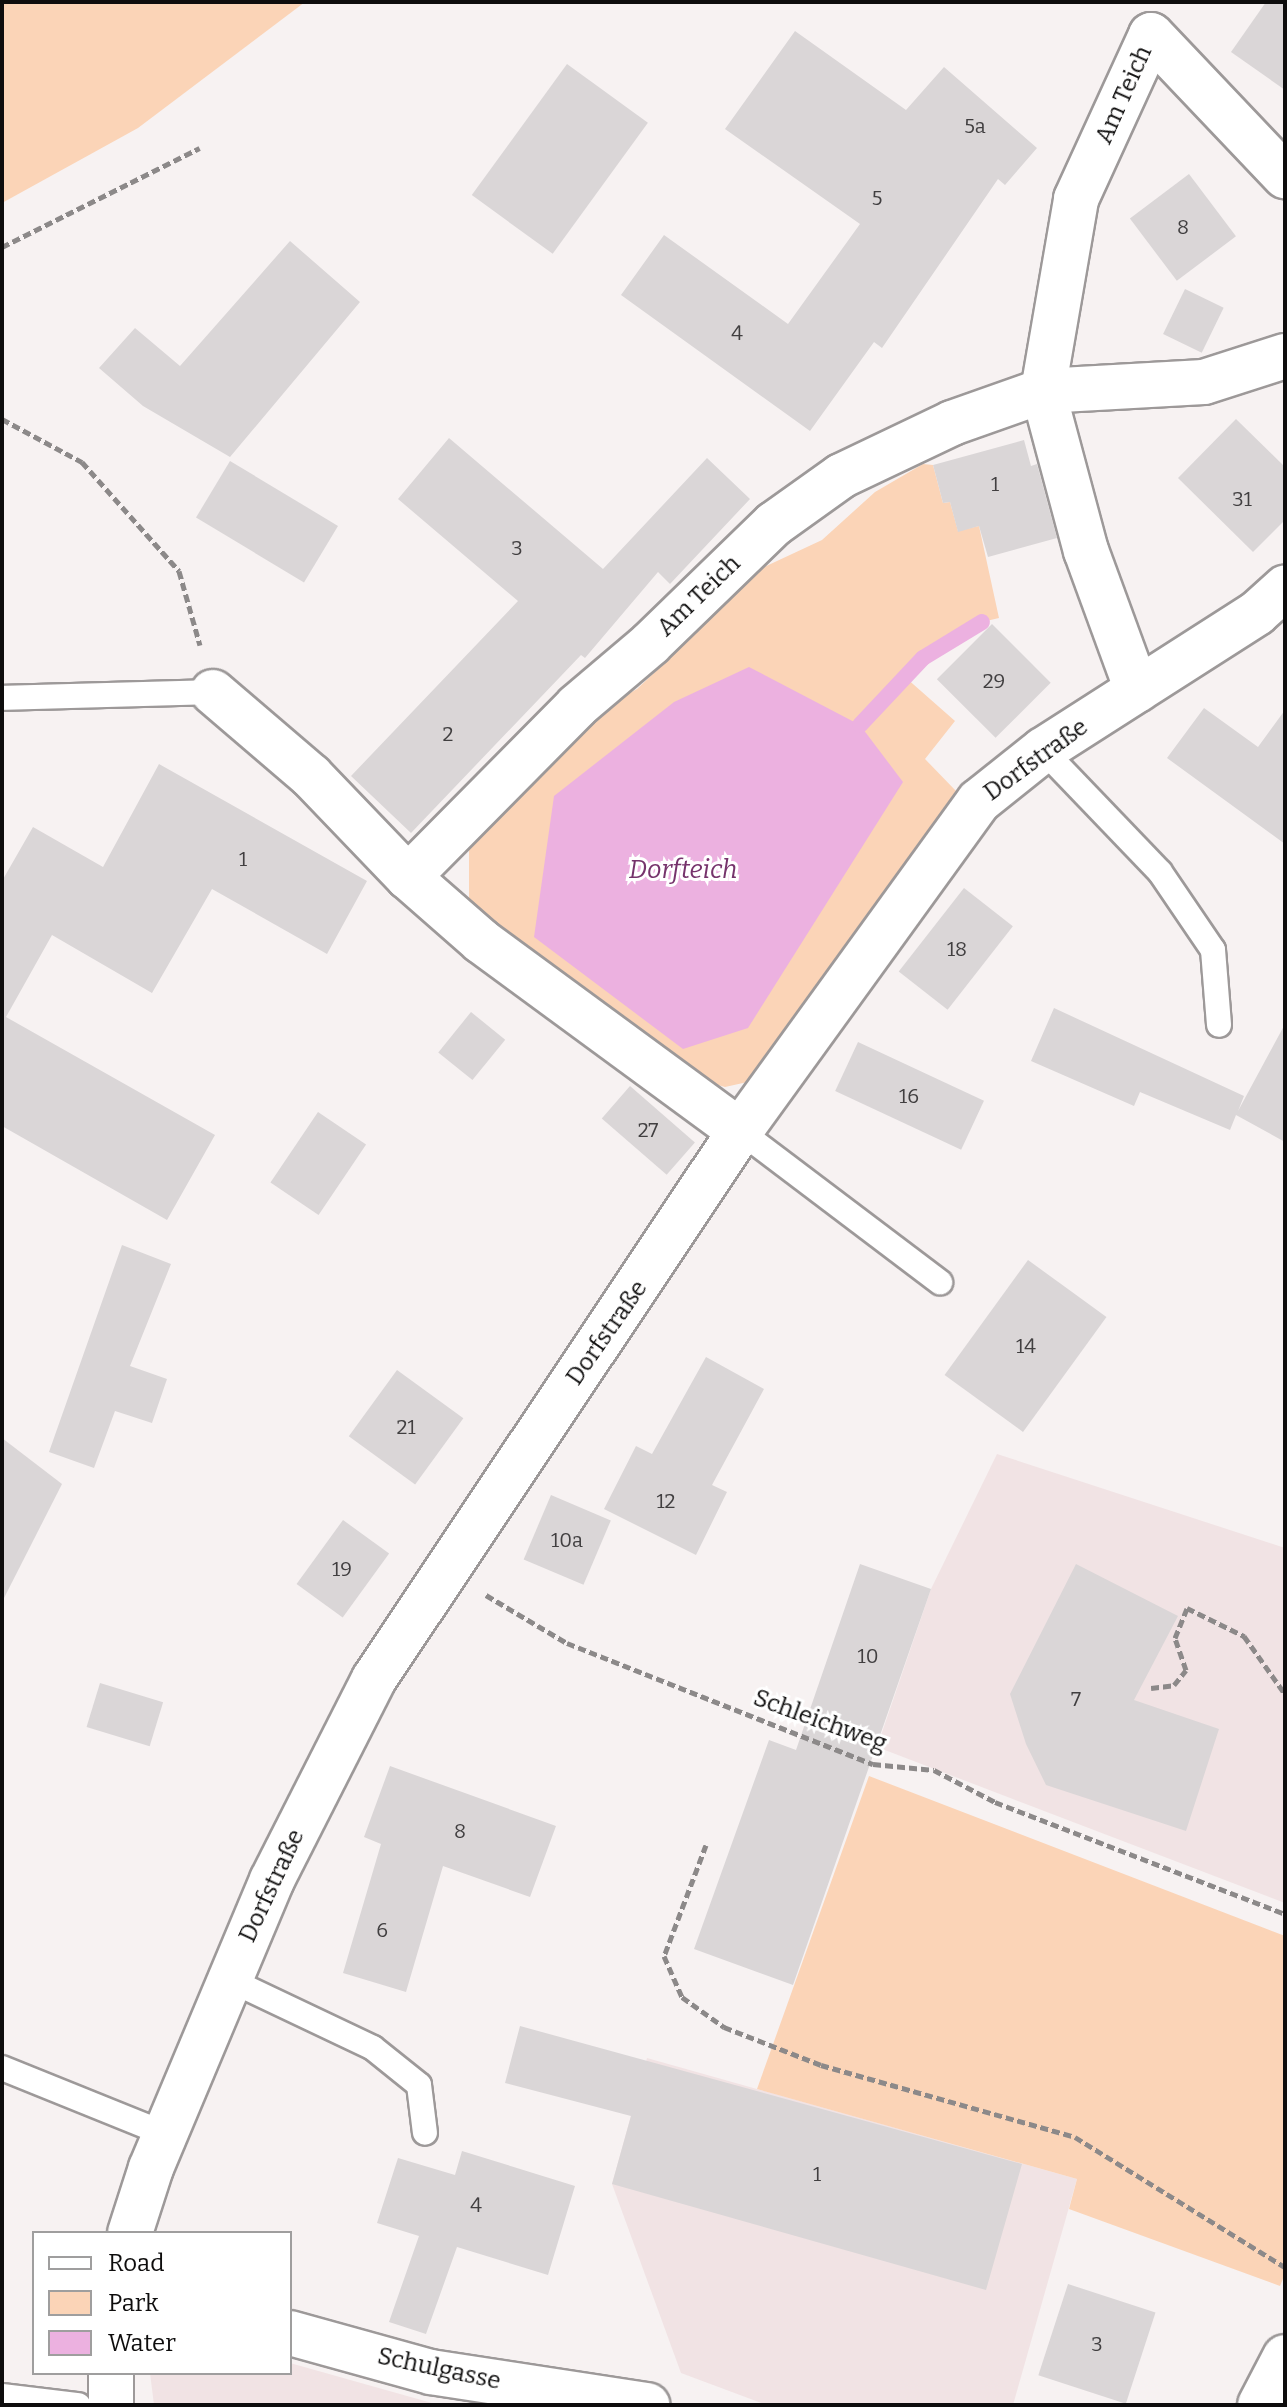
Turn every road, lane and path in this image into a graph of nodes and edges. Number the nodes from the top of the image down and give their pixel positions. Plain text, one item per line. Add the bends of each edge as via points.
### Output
1 (200, 148) dead end
2 (1285, 176) edge
3 (2, 247) edge
4 (1285, 356) edge
5 (1043, 391) junction
6 (2, 419) edge
7 (1285, 588) edge
8 (1137, 690) junction
9 (213, 692) junction
10 (2, 698) edge
11 (1043, 750) junction
12 (408, 877) junction
13 (1219, 1025) dead end
14 (740, 1131) junction
15 (940, 1282) dead end
16 (443, 1570) junction
17 (1151, 1688) dead end
18 (1285, 1694) edge
19 (706, 1845) dead end
20 (1285, 1914) edge
21 (230, 1980) junction
22 (2, 2068) edge
23 (425, 2133) dead end
24 (165, 2134) junction
25 (131, 2231) edge
26 (1285, 2267) edge
27 (292, 2334) edge
28 (1285, 2357) edge
29 (111, 2375) edge
30 (2, 2396) edge
31 (638, 2404) edge
32 (78, 2405) edge
33 (111, 2405) edge
34 (1260, 2405) edge

1 - 3 path
2 - 5 street, Am Teich via 1151,35 1076,199
4 - 5 street, Am Teich via 1204,382
5 - 8 street via 1086,551
5 - 12 street, Am Teich via 887,451 774,524 577,706
6 - 9 path via 82,462 179,571
7 - 8 street, Dorfstraße via 1257,613
8 - 11 street, Dorfstraße
9 - 10 lane
9 - 12 street via 311,776
11 - 13 lane via 1160,872 1213,950
11 - 14 street, Dorfstraße via 979,801
12 - 14 street via 481,941
14 - 15 lane
14 - 16 street, Dorfstraße
16 - 20 path, Schleichweg via 567,1643 873,1764 934,1770 995,1802
16 - 21 street, Dorfstraße via 374,1679 272,1880
17 - 18 path via 1174,1685 1186,1670 1175,1638 1187,1608 1244,1636
19 - 26 path via 664,1956 682,1997 724,2027 821,2065 1075,2137
21 - 23 lane via 373,2048 419,2085
21 - 24 street, Dorfstraße
22 - 24 lane
24 - 25 street, Dorfstraße
27 - 31 street, Schulgasse via 431,2372
28 - 34 street
29 - 33 street
30 - 32 lane

